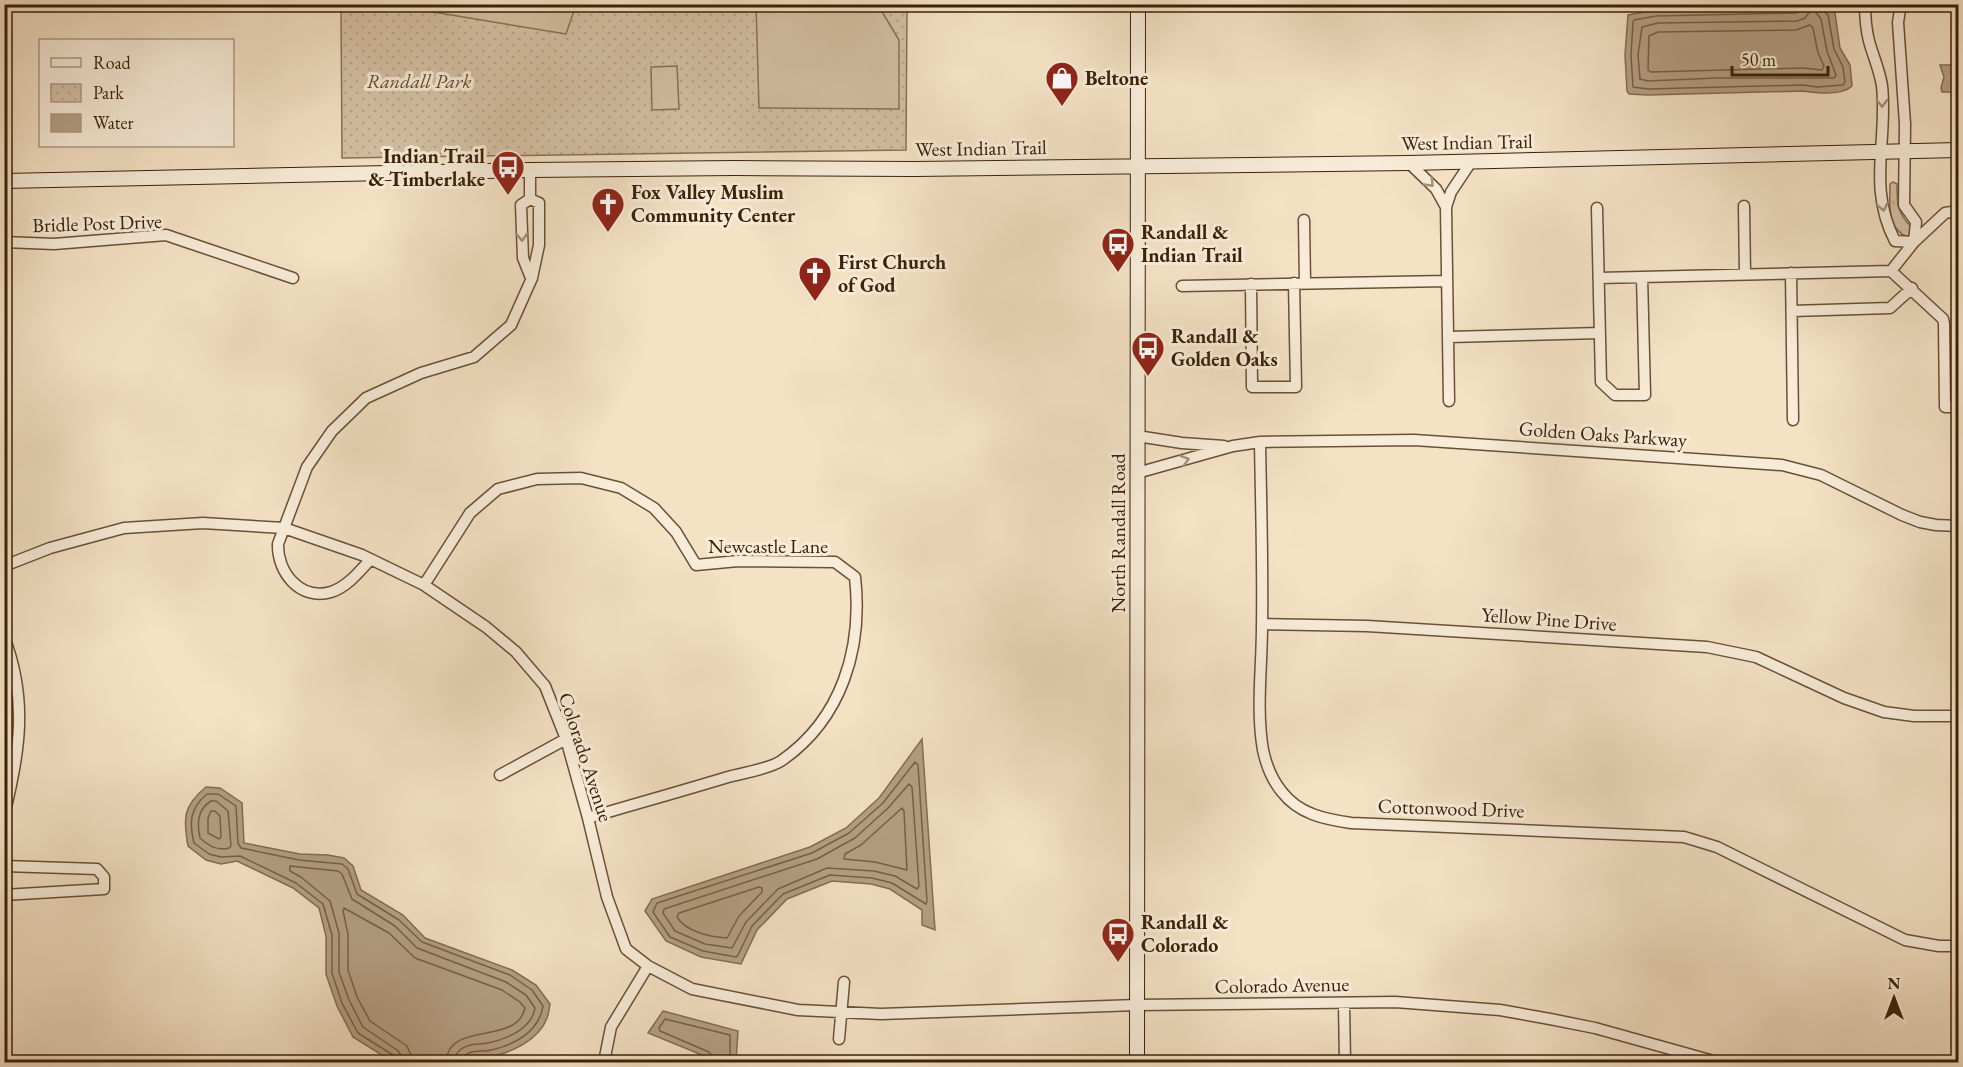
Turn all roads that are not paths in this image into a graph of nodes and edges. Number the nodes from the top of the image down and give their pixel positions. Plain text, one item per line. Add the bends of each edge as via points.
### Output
1 (1138, 4) edge
2 (1865, 4) edge
3 (1901, 4) edge
4 (1959, 150) edge
5 (1879, 152) junction
6 (1904, 152) junction
7 (1471, 162) junction
8 (1409, 163) junction
9 (1138, 166) junction
10 (530, 170) junction
11 (4, 181) edge
12 (531, 199) junction
13 (1744, 206) dead end
14 (1446, 207) junction
15 (1597, 208) dead end
16 (1959, 211) edge
17 (1304, 220) dead end
18 (4, 242) edge
19 (1914, 242) junction
20 (1891, 271) junction
21 (1791, 273) junction
22 (1745, 274) junction
23 (1642, 277) junction
24 (293, 278) dead end
25 (532, 278) junction
26 (1599, 278) junction
27 (1447, 281) junction
28 (1299, 283) junction
29 (1251, 284) junction
30 (1182, 286) dead end
31 (1912, 288) junction
32 (1792, 311) junction
33 (1599, 333) junction
34 (1449, 336) junction
35 (1449, 401) dead end
36 (1959, 407) edge
37 (1793, 420) dead end
38 (1137, 436) junction
39 (1260, 442) junction
40 (1233, 446) junction
41 (1137, 473) junction
42 (1959, 526) edge
43 (284, 528) junction
44 (370, 560) junction
45 (4, 566) edge
46 (424, 585) junction
47 (1262, 624) junction
48 (4, 637) edge
49 (1959, 716) edge
50 (566, 739) junction
51 (500, 775) dead end
52 (4, 815) edge
53 (588, 818) junction
54 (4, 866) edge
55 (4, 895) edge
56 (1959, 946) edge
57 (648, 966) junction
58 (844, 982) dead end
59 (1344, 1003) junction
60 (1137, 1005) junction
61 (841, 1013) junction
62 (839, 1039) dead end
63 (604, 1062) edge
64 (1137, 1062) edge
65 (1345, 1062) edge
66 (1716, 1062) edge

1 - 9 main road, North Randall Road
2 -> 5 street via 1869,40 1882,85
3 - 6 street via 1898,22
4 - 6 main road, West Indian Trail
5 - 6 main road, West Indian Trail
5 - 7 main road, West Indian Trail
5 -> 19 street via 1887,224 1895,241
6 - 19 street via 1904,205 1916,222
7 - 8 main road, West Indian Trail
7 - 14 street
8 - 9 main road, West Indian Trail
8 -> 14 street via 1436,189
9 - 10 main road, West Indian Trail
9 - 38 main road, North Randall Road
10 - 11 main road, West Indian Trail
10 - 12 street
12 - 25 street via 538,203 539,213 539,245
12 -> 25 street via 521,205 523,258
13 - 22 street
14 - 27 street
15 - 26 street
16 - 19 street via 1945,213
17 - 28 street
18 - 24 street, Bridle Post Drive via 54,244 166,236
19 - 20 street
20 - 21 street
20 - 31 street
21 - 22 street
21 - 32 street
22 - 23 street
23 - 26 street
23 - 33 street via 1645,395 1615,395 1601,382
25 - 43 street via 511,326 474,357 421,372 366,398 332,431 307,467
26 - 33 street
27 - 28 street
27 - 34 street
28 - 29 street
28 - 29 street via 1296,387 1252,387
29 - 30 street
31 - 32 street via 1890,308
31 - 36 street via 1943,318 1946,407
32 - 37 street
33 - 34 street
34 - 35 street
38 - 40 street, Golden Oaks Parkway
38 - 41 main road, North Randall Road
39 - 40 street, Golden Oaks Parkway
39 - 42 street, Golden Oaks Parkway via 1414,440 1763,463 1821,475 1920,522
39 - 47 street, Cottonwood Drive
41 -> 40 street, Golden Oaks Parkway
41 - 60 main road, North Randall Road
43 - 44 street, Colorado Avenue
43 - 44 street via 278,544 282,570 296,586 317,594 333,592 352,580
43 - 45 street, Colorado Avenue via 203,523 124,528 50,548
44 - 46 street, Colorado Avenue
46 - 50 street, Colorado Avenue via 516,652 545,686
46 - 53 street, Newcastle Lane via 470,513 498,489 537,480 581,478 621,488 654,508 676,532 696,565 738,561 835,562 855,577 858,602 851,658 832,708 812,735 779,762
47 - 49 street, Yellow Pine Drive via 1367,626 1707,647 1756,657 1884,712
47 - 56 street, Cottonwood Drive via 1264,751 1271,775 1296,807 1322,818 1351,823 1684,837 1716,847 1905,940
48 - 52 street via 15,672 20,718 16,768
50 - 51 street
50 - 53 street, Colorado Avenue
53 - 57 street, Colorado Avenue via 607,897 626,949
54 - 55 street via 97,869 104,877 105,889
57 - 61 street, Colorado Avenue via 692,989 798,1010
57 - 63 street via 610,1027
58 - 61 street
59 - 60 street, Colorado Avenue
59 - 65 street
59 - 66 street, Colorado Avenue via 1395,1002 1500,1010 1595,1028
60 - 61 street, Colorado Avenue
60 - 64 main road, North Randall Road
61 - 62 street

